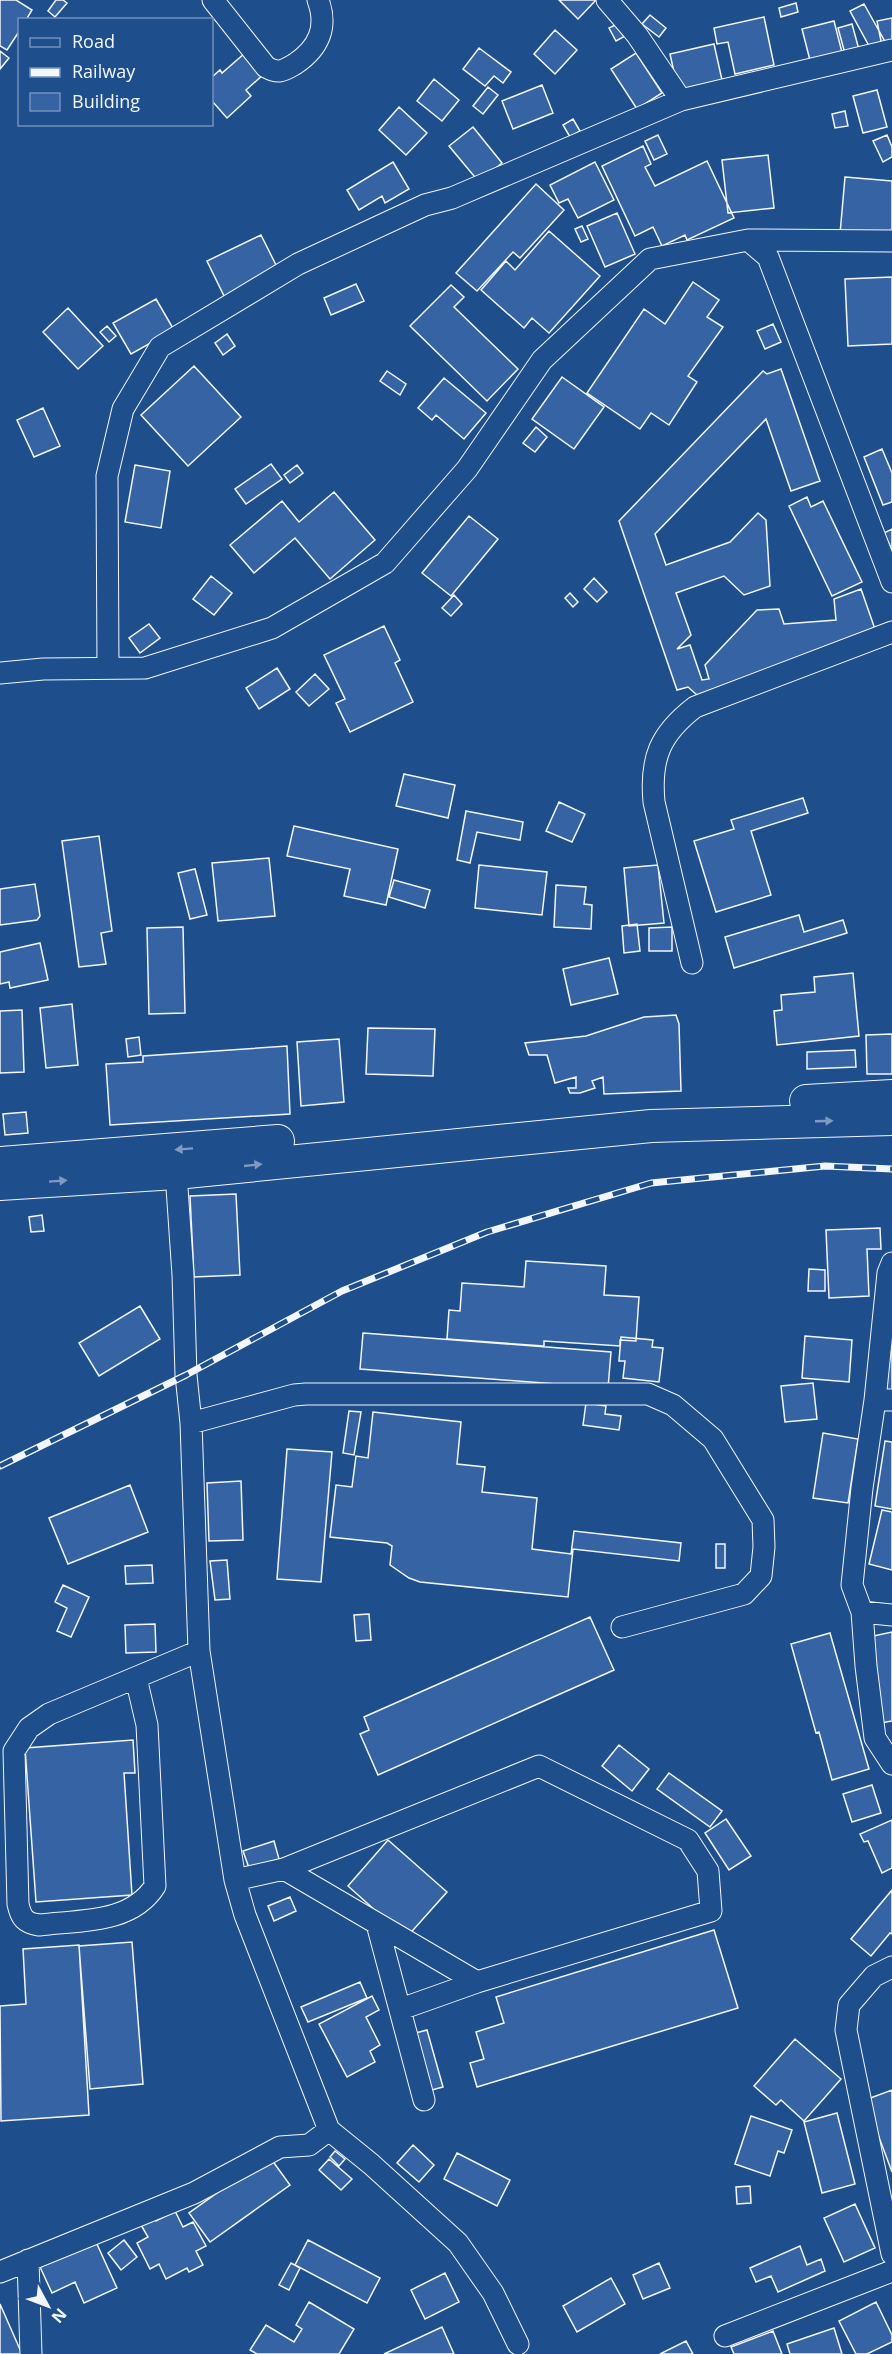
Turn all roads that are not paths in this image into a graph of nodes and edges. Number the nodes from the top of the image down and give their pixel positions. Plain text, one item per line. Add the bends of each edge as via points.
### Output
1 (213, 0) edge
2 (318, 0) edge
3 (607, 0) edge
4 (892, 50) edge
5 (681, 100) junction
6 (748, 240) junction
7 (892, 241) edge
8 (892, 582) edge
9 (892, 632) edge
10 (108, 668) junction
11 (0, 673) edge
12 (692, 963) dead end
13 (892, 1096) edge
14 (892, 1119) edge
15 (0, 1163) edge
16 (176, 1173) junction
17 (0, 1184) edge
18 (892, 1263) edge
19 (884, 1400) edge
20 (191, 1423) junction
21 (862, 1612) junction
22 (892, 1615) edge
23 (622, 1627) dead end
24 (199, 1651) junction
25 (136, 1678) junction
26 (892, 1764) edge
27 (284, 1869) junction
28 (235, 1880) junction
29 (377, 1924) junction
30 (892, 1967) edge
31 (477, 1982) junction
32 (400, 2009) junction
33 (424, 2100) dead end
34 (329, 2130) junction
35 (892, 2254) edge
36 (27, 2260) junction
37 (892, 2271) edge
38 (0, 2272) edge
39 (726, 2336) dead end
40 (518, 2344) dead end
41 (31, 2354) edge

1 - 2 street via 266,67 275,72 283,72 309,54 323,20
3 - 5 street via 637,35
4 - 5 street
5 - 10 street via 452,198 425,205 298,264 160,347 123,409 107,476
6 - 7 street
6 - 8 street via 768,257
6 - 10 street via 650,259 542,360 467,469 386,564 272,628 145,668
9 - 12 street via 695,707 664,738 655,758 654,802
10 - 11 street
13 -> 15 highway
16 -> 14 highway via 651,1126
17 -> 16 highway
16 - 20 street
18 - 19 street via 888,1273
19 - 21 street via 862,1488 852,1585
20 - 23 street via 306,1394 648,1394 673,1405 713,1439 763,1520 761,1576 744,1594
20 - 24 street
21 - 22 street
21 - 26 street via 875,1738
24 - 25 street
24 - 28 street
25 - 25 street via 49,1714 29,1728 14,1751 18,1904 20,1916 27,1923 39,1925 120,1915 147,1899 155,1886 147,1725
27 - 28 street
27 - 29 street
27 - 31 street via 539,1766 688,1840 708,1870 711,1911
28 - 34 street
29 - 31 street
29 - 32 street
30 - 35 street via 874,1976 849,2005 846,2030
31 - 32 street
32 - 33 street
34 - 36 street via 309,2145 280,2147 194,2193
34 - 40 street via 458,2244 493,2293
36 - 38 street
36 - 41 street
37 - 39 street

